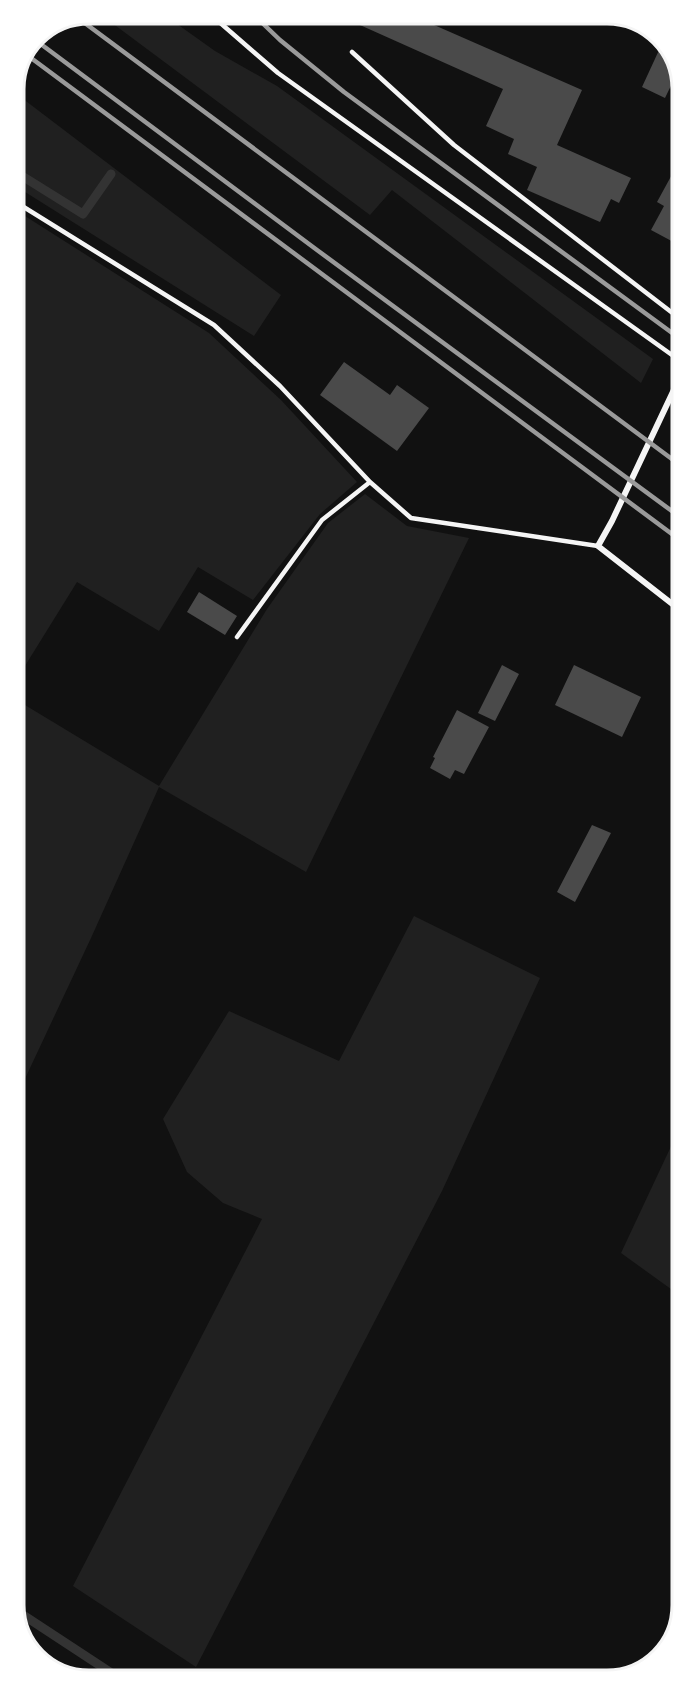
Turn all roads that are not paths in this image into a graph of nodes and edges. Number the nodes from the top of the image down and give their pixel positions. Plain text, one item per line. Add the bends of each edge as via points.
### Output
1 (222, 24) edge
2 (352, 52) dead end
3 (24, 207) edge
4 (672, 313) edge
5 (672, 355) edge
6 (672, 394) edge
7 (370, 482) junction
8 (598, 546) junction
9 (672, 604) edge
10 (237, 637) dead end

1 - 5 lane via 278,73
2 - 4 lane via 454,146
3 - 7 lane via 214,326 280,386
6 - 8 street
7 - 8 lane via 411,518
7 - 10 lane via 322,519
8 - 9 street

